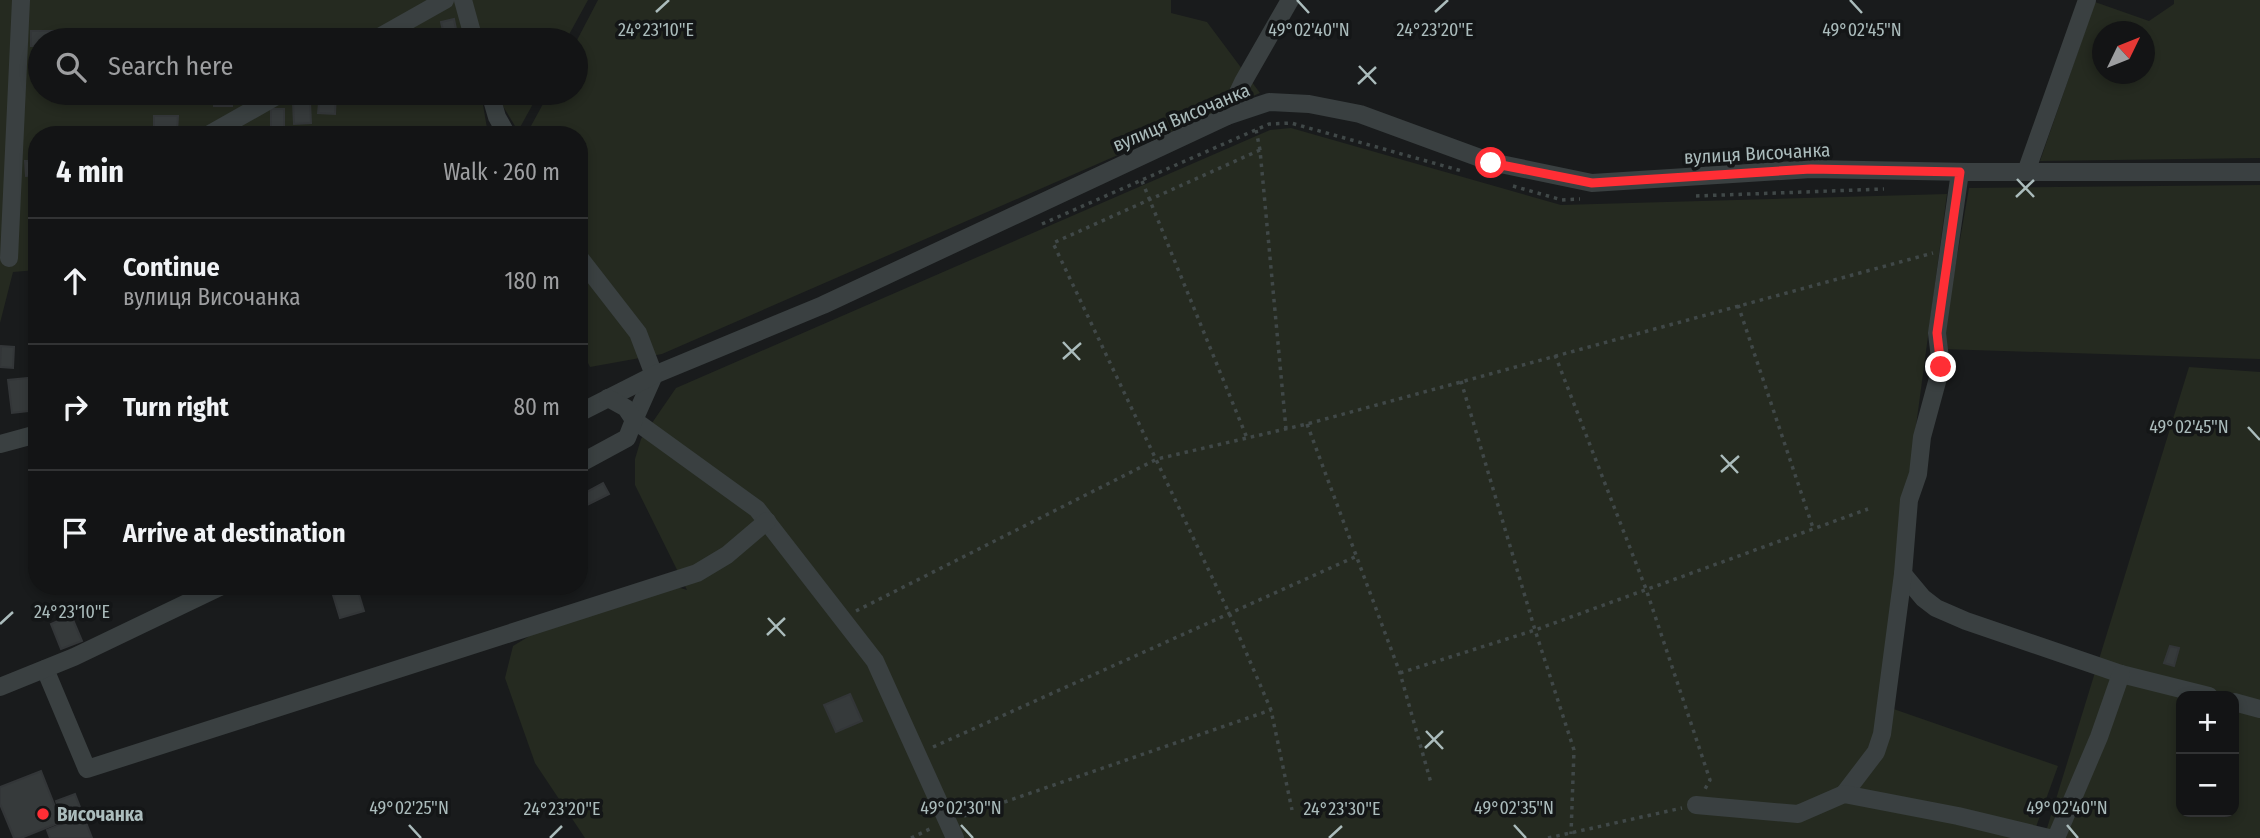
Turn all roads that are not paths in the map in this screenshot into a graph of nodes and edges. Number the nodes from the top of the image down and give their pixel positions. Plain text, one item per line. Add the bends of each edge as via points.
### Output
1 (20, 0) edge
2 (445, 0) edge
3 (463, 0) edge
4 (1290, 0) edge
5 (2087, 0) edge
6 (395, 28) edge
7 (471, 28) edge
8 (261, 105) edge
9 (494, 105) edge
10 (1227, 116) junction
11 (224, 126) edge
12 (502, 126) edge
13 (1960, 172) junction
14 (2026, 172) junction
15 (2260, 172) edge
16 (9, 258) dead end
17 (588, 269) edge
18 (654, 375) junction
19 (608, 398) junction
20 (588, 408) edge
21 (634, 420) junction
22 (28, 436) edge
23 (0, 444) edge
24 (588, 459) edge
25 (767, 521) junction
26 (1903, 574) junction
27 (203, 595) edge
28 (45, 669) junction
29 (2121, 674) junction
30 (0, 687) edge
31 (2189, 691) edge
32 (2239, 703) edge
33 (2260, 709) edge
34 (1844, 794) junction
35 (1696, 805) road end
36 (951, 830) edge
37 (2049, 838) edge
38 (2056, 838) edge

1 - 16 street
2 - 6 street
3 - 7 street
4 - 10 street
5 - 14 street
8 - 11 street
9 - 12 street
10 - 13 street, вулиця Височанка via 1269,102 1310,104 1360,114 1491,163 1592,183 1811,169
10 - 18 street, вулиця Височанка via 823,305
13 - 14 street, вулиця Височанка
13 - 26 street via 1937,333 1941,367 1909,500
14 - 15 street, вулиця Височанка
17 - 18 street via 638,333
18 - 19 street, вулиця Височанка
18 - 21 street
19 - 20 street, вулиця Височанка
19 - 21 street via 626,408
21 - 24 street via 628,438
21 - 25 street via 757,509
22 - 23 street
25 - 28 street via 697,573 87,769
25 - 36 street via 875,661
26 - 29 street via 1936,608
26 - 34 street via 1882,734 1876,752
27 - 28 street
28 - 30 street
29 - 31 street
29 - 38 street
32 - 33 street
34 - 35 street via 1798,814
34 - 37 street

